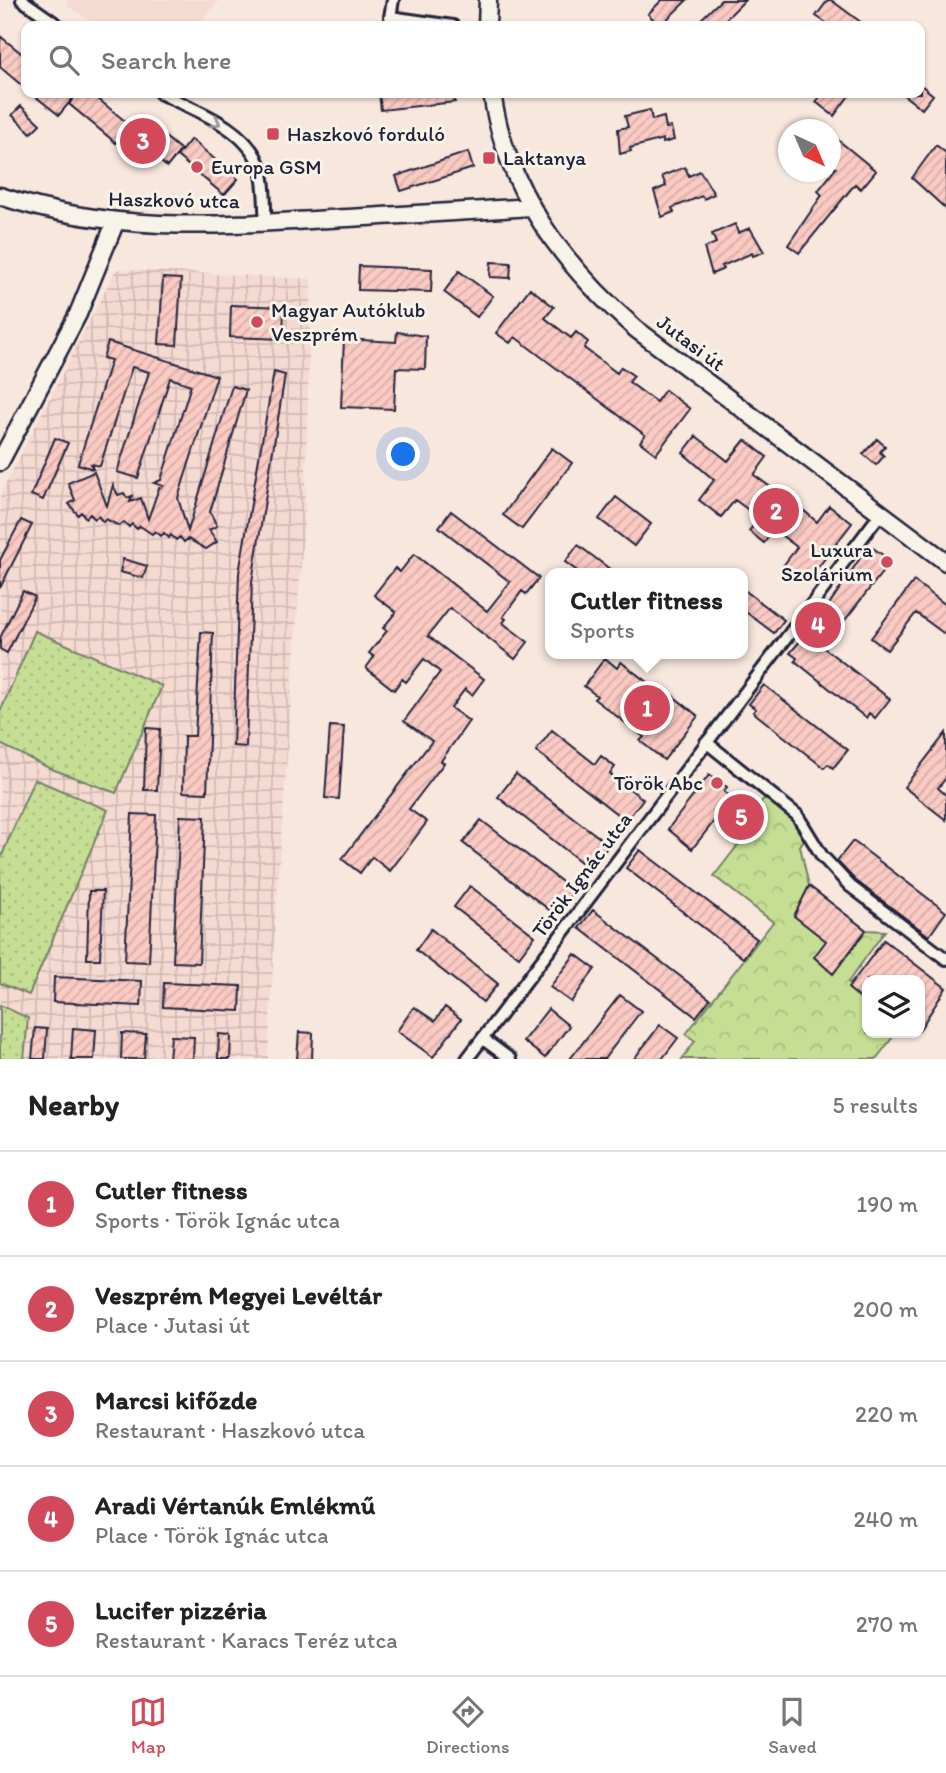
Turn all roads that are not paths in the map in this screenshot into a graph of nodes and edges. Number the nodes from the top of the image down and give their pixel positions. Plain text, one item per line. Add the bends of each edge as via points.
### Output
1 (22, 0) edge
2 (393, 0) edge
3 (488, 0) edge
4 (52, 21) edge
5 (418, 21) edge
6 (487, 21) edge
7 (169, 98) edge
8 (493, 98) edge
9 (0, 196) edge
10 (530, 208) junction
11 (115, 223) junction
12 (266, 223) junction
13 (0, 462) edge
14 (881, 513) junction
15 (946, 562) edge
16 (706, 742) junction
17 (946, 959) edge
18 (483, 1039) junction
19 (467, 1059) edge
20 (510, 1059) edge

1 - 4 street
2 - 5 street via 390,17
3 - 6 street
7 -> 12 street, Haszkovó utca via 239,135 260,165
8 - 10 street, Jutasi út via 504,144
9 - 11 street, Haszkovó utca
10 - 12 street, Haszkovó utca
10 - 14 street, Jutasi út via 573,269 636,329
11 - 12 street, Haszkovó utca
11 - 13 street via 78,314
14 - 15 street, Jutasi út
14 - 16 street, Török Ignác utca
16 - 17 street via 797,815 822,856 850,886
16 - 18 street, Török Ignác utca
18 - 19 street, Török Ignác utca
18 - 20 street

